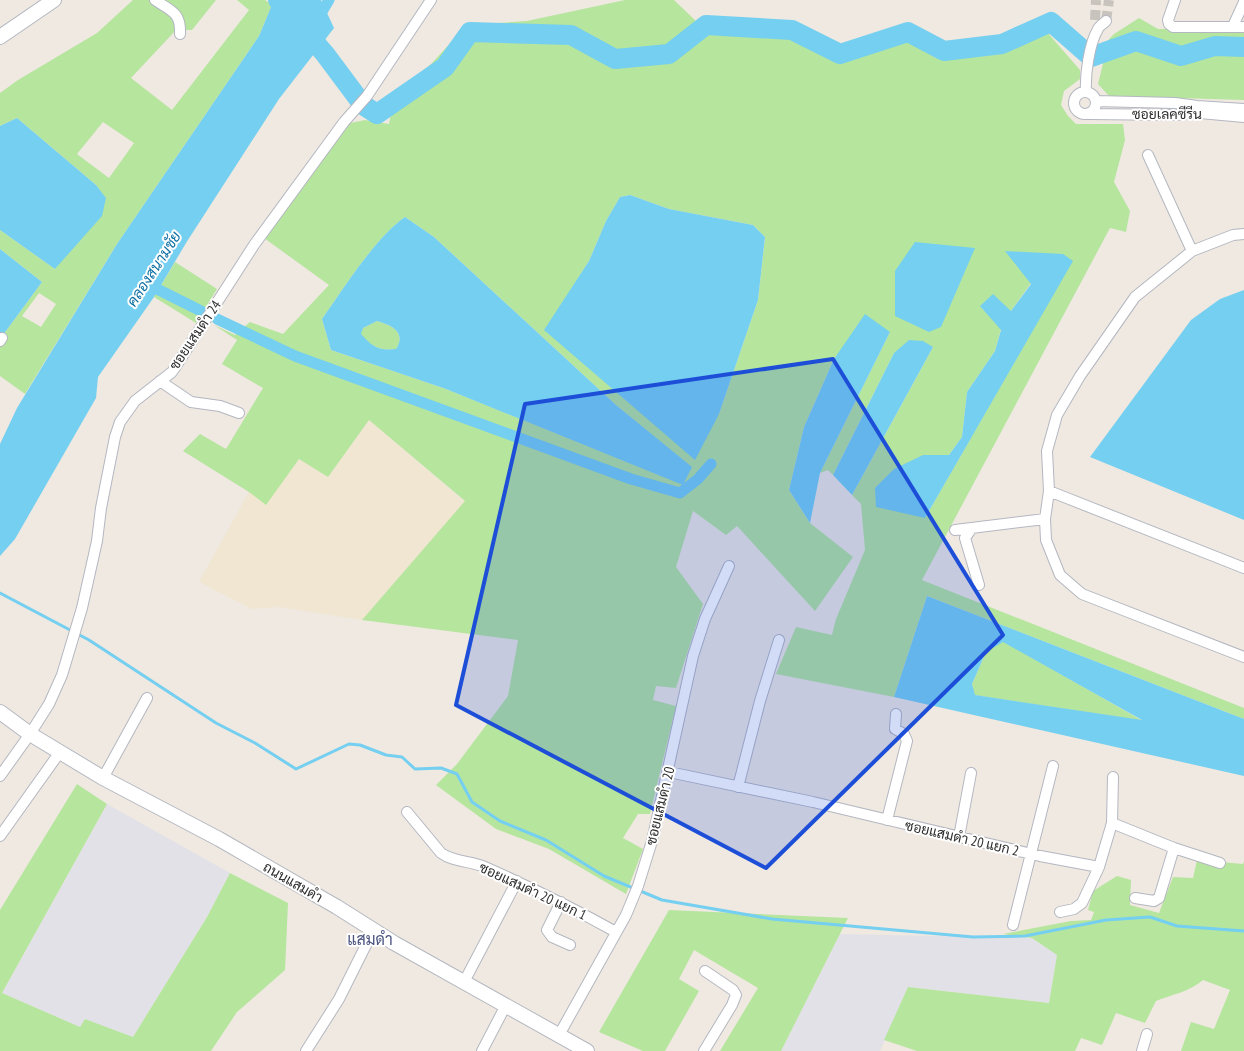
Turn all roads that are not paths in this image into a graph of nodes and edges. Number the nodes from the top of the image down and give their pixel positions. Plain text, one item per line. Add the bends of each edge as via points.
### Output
1 (54, 0) edge
2 (155, 0) edge
3 (431, 0) edge
4 (1175, 0) edge
5 (1244, 2) edge
6 (1100, 23) tunnel mouth
7 (1239, 26) edge
8 (180, 34) dead end
9 (0, 37) edge
10 (1085, 87) junction
11 (1096, 101) junction
12 (1244, 109) edge
13 (1089, 114) junction
14 (1244, 117) edge
15 (1148, 155) dead end
16 (1244, 234) edge
17 (1192, 251) junction
18 (160, 381) junction
19 (239, 412) dead end
20 (1049, 491) junction
21 (1045, 519) junction
22 (972, 528) junction
23 (956, 530) dead end
24 (729, 566) dead end
25 (1244, 568) edge
26 (979, 585) dead end
27 (779, 640) dead end
28 (1244, 657) edge
29 (147, 698) dead end
30 (0, 712) edge
31 (896, 714) dead end
32 (30, 734) junction
33 (60, 752) junction
34 (1053, 766) dead end
35 (669, 772) junction
36 (971, 773) dead end
37 (0, 776) edge
38 (1113, 777) dead end
39 (104, 778) junction
40 (738, 787) junction
41 (407, 812) dead end
42 (887, 820) junction
43 (1112, 823) junction
44 (0, 836) edge
45 (959, 837) junction
46 (1174, 848) junction
47 (1030, 854) junction
48 (1220, 863) dead end
49 (1099, 867) junction
50 (517, 881) junction
51 (1134, 898) dead end
52 (561, 902) junction
53 (1060, 912) dead end
54 (1014, 925) dead end
55 (374, 931) junction
56 (616, 932) junction
57 (570, 945) dead end
58 (705, 971) dead end
59 (464, 982) junction
60 (506, 1005) junction
61 (1147, 1034) dead end
62 (558, 1035) junction
63 (306, 1051) edge
64 (482, 1051) edge
65 (587, 1051) edge
66 (704, 1051) edge
67 (1142, 1051) edge

1 - 9 street
2 - 8 street via 178,17
3 - 18 street, ซอยแสมดำ 24 via 367,96 344,122 254,245 172,372
4 - 7 street via 1168,20 1174,27
5 - 7 street
6 - 10 street
10 - 11 street
10 - 13 street via 1073,101 1076,111
11 - 12 street, ซอยเลคซีรีน
11 - 13 street
13 - 14 street, ซอยเลคซีรีน via 1200,113
15 - 17 street
16 - 17 street
17 - 20 street via 1134,297 1080,376 1057,415 1047,451
18 - 19 street via 191,402
18 - 32 street, ซอยแสมดำ 24 via 135,401 120,422 82,608 62,675
20 - 21 street
20 - 25 street
21 - 22 street
21 - 28 street via 1046,540 1060,576 1082,594
22 - 23 street
22 - 26 street via 965,538
24 - 35 street, ซอยแสมดำ 20 via 705,619 693,656
27 - 40 street
29 - 39 street
30 - 32 street, ถนนแสมดำ
31 - 42 street via 895,729 904,734 907,741
32 - 33 street, ถนนแสมดำ
32 - 37 street, ซอยแสมดำ 24
33 - 39 street, ถนนแสมดำ
33 - 44 street
34 - 47 street
35 - 40 street, ซอยแสมดำ 20 แยก 2
35 - 56 street, ซอยแสมดำ 20 via 638,886
36 - 45 street
38 - 43 street
39 - 55 street, ถนนแสมดำ via 227,844
40 - 42 street, ซอยแสมดำ 20 แยก 2
41 - 50 street, ซอยแสมดำ 20 แยก 1 via 447,858 477,864
42 - 45 street, ซอยแสมดำ 20 แยก 2
43 - 46 street
43 - 49 street
45 - 47 street, ซอยแสมดำ 20 แยก 2
46 - 48 street
46 - 51 street via 1159,898 1154,902
47 - 49 street, ซอยแสมดำ 20 แยก 2
47 - 54 street
49 - 53 street via 1082,903 1074,909
50 - 52 street, ซอยแสมดำ 20 แยก 1
50 - 59 street
52 - 56 street, ซอยแสมดำ 20 แยก 1
52 - 57 street via 547,930 552,937
55 - 59 street, ถนนแสมดำ
55 - 63 street via 339,1000
56 - 62 street, ซอยแสมดำ 20
58 - 66 street via 734,990 736,995
59 - 60 street, ถนนแสมดำ
60 - 62 street, ถนนแสมดำ
60 - 64 street
61 - 67 street
62 - 65 street, ถนนแสมดำ

